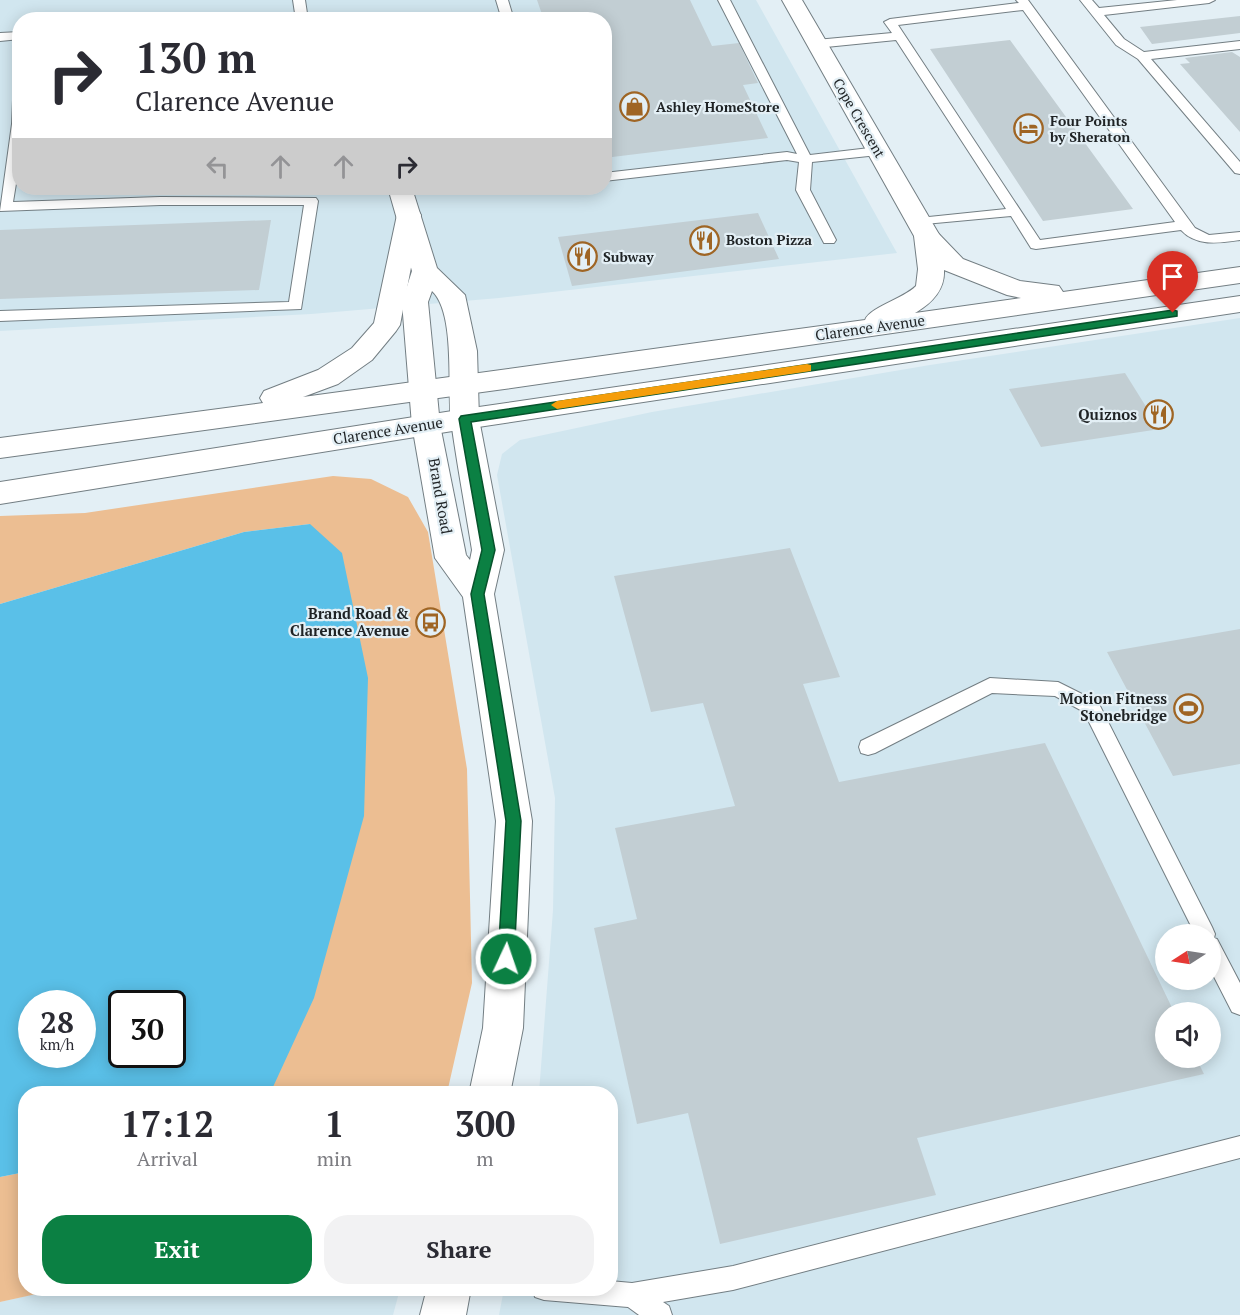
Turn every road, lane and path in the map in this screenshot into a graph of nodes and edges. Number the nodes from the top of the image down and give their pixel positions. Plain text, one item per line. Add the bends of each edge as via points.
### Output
1 (724, 0) edge
2 (792, 0) edge
3 (1086, 0) edge
4 (1209, 0) edge
5 (1024, 3) edge
6 (1096, 12) junction
7 (900, 36) junction
8 (816, 44) junction
9 (1240, 45) edge
10 (1142, 56) junction
11 (878, 151) junction
12 (12, 157) edge
13 (806, 159) junction
14 (1240, 170) edge
15 (612, 176) edge
16 (203, 195) edge
17 (224, 195) edge
18 (402, 195) edge
19 (3, 207) edge
20 (1014, 212) junction
21 (409, 215) junction
22 (1184, 225) junction
23 (923, 229) junction
24 (1240, 236) edge
25 (829, 240) dead end
26 (424, 271) junction
27 (1240, 275) edge
28 (1097, 296) junction
29 (1240, 304) edge
30 (0, 316) edge
31 (850, 331) junction
32 (462, 385) junction
33 (424, 390) junction
34 (221, 418) junction
35 (465, 419) junction
36 (426, 425) junction
37 (0, 448) edge
38 (0, 492) edge
39 (478, 594) junction
40 (867, 747) dead end
41 (1200, 924) edge
42 (1221, 968) edge
43 (1240, 1005) edge
44 (491, 1086) edge
45 (1240, 1147) edge
46 (618, 1294) edge
47 (632, 1295) junction
48 (448, 1296) edge
49 (443, 1315) edge
50 (660, 1315) edge

1 - 13 lane
2 - 8 main road, Cope Crescent
3 - 6 lane
4 - 6 lane
5 - 7 lane via 891,22
5 - 22 lane
6 - 10 lane via 1120,42
7 - 8 lane
7 - 20 lane
8 - 11 main road, Cope Crescent
9 - 10 lane
10 - 14 lane
11 - 13 lane
11 - 23 main road, Cope Crescent
12 - 19 lane
13 - 15 lane via 787,156
13 - 25 lane via 803,190
16 - 19 lane via 160,201
17 - 30 lane via 311,201 296,306
18 - 21 main road
20 - 22 lane via 1036,245
20 - 23 lane
21 - 26 main road
21 - 34 main road via 387,325 362,354 328,377
22 - 24 lane via 1203,240
23 - 28 main road via 954,265 981,277 1016,289
23 - 31 main road via 931,281 922,295 903,309
26 - 32 main road, Brand Road via 452,295 463,351
26 - 33 main road, Brand Road via 415,302
27 - 28 main road, Clarence Avenue
28 - 31 main road, Clarence Avenue
29 - 35 main road, Clarence Avenue
31 - 32 main road, Clarence Avenue
32 - 33 main road, Clarence Avenue
32 - 35 main road, Brand Road
33 - 34 main road, Clarence Avenue
33 - 36 main road, Brand Road
34 - 37 main road, Clarence Avenue
35 - 36 main road, Clarence Avenue
35 - 39 main road, Brand Road via 488,550
36 - 38 main road, Clarence Avenue
36 - 39 main road, Brand Road via 451,558
39 - 44 main road, Brand Road via 514,821 503,1029
40 - 41 lane via 990,685 1058,689 1066,693 1091,707
42 - 43 lane
45 - 47 lane via 733,1278
46 - 47 lane
47 - 50 lane
48 - 49 main road

